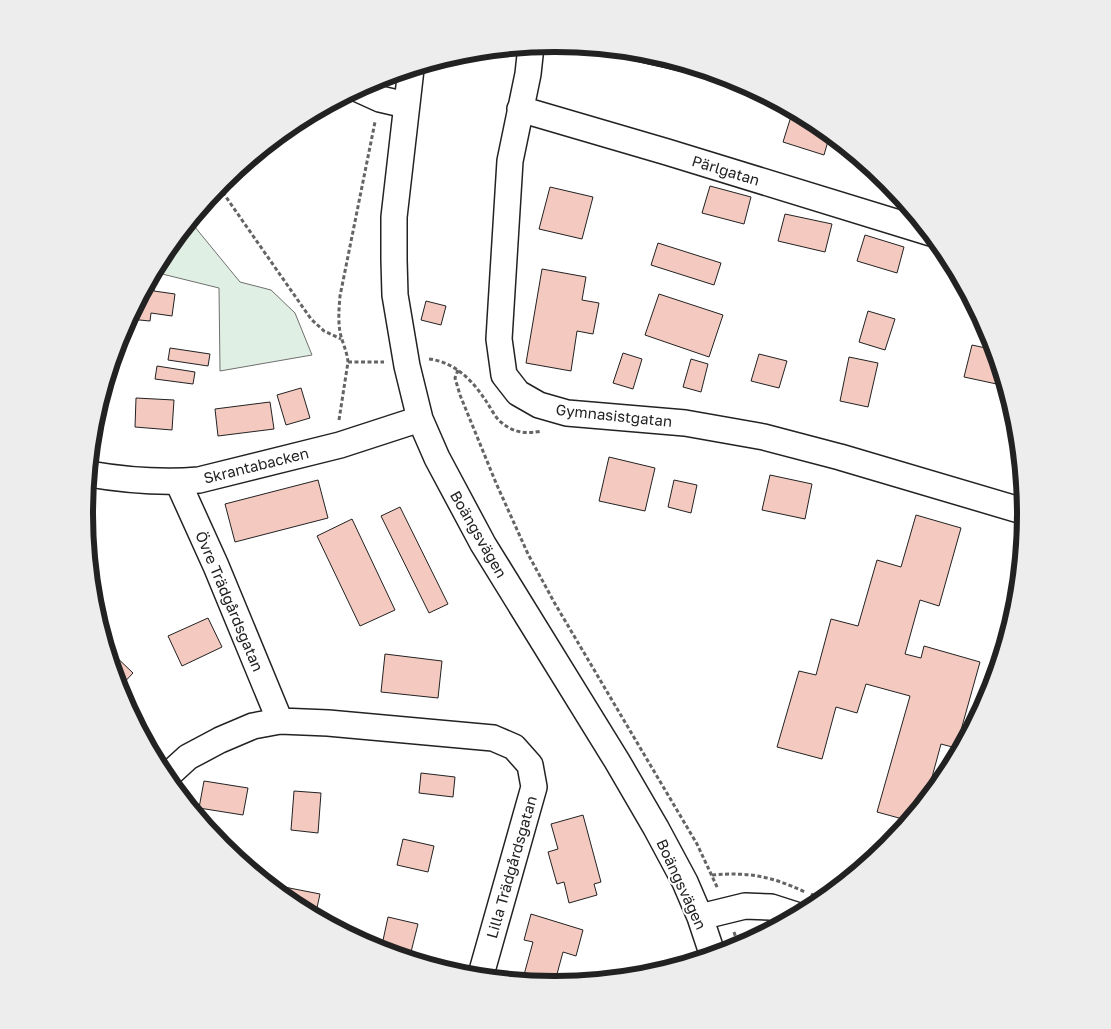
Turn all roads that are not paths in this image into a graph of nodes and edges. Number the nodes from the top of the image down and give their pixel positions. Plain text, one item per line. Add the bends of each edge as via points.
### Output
1 (530, 53) edge
2 (410, 76) edge
3 (369, 94) edge
4 (406, 105) junction
5 (520, 110) junction
6 (919, 229) edge
7 (420, 419) junction
8 (95, 475) edge
9 (178, 482) junction
10 (1018, 510) edge
11 (280, 721) junction
12 (172, 772) edge
13 (789, 913) edge
14 (700, 916) junction
15 (711, 949) edge
16 (482, 971) edge

1 - 5 street, Gymnasistgatan
2 - 4 street, Boängsvägen
3 - 4 street
4 - 7 street, Boängsvägen via 394,217 394,286 406,366
5 - 6 street, Pärlgatan
5 - 10 street, Gymnasistgatan via 510,161 499,339 504,375 518,393 566,413 685,422 764,437
7 - 9 street, Skrantabacken via 340,445 199,480
7 - 14 street, Boängsvägen via 483,544 632,786
8 - 9 street, Skrantabacken
9 - 11 street, Övre Trädgårdsgatan
11 - 12 street via 253,726 220,740 188,757
11 - 16 street, Lilla Trädgårdsgatan via 493,738 514,746 530,764 534,787
13 - 14 street via 771,907 745,906
14 - 15 street, Boängsvägen

